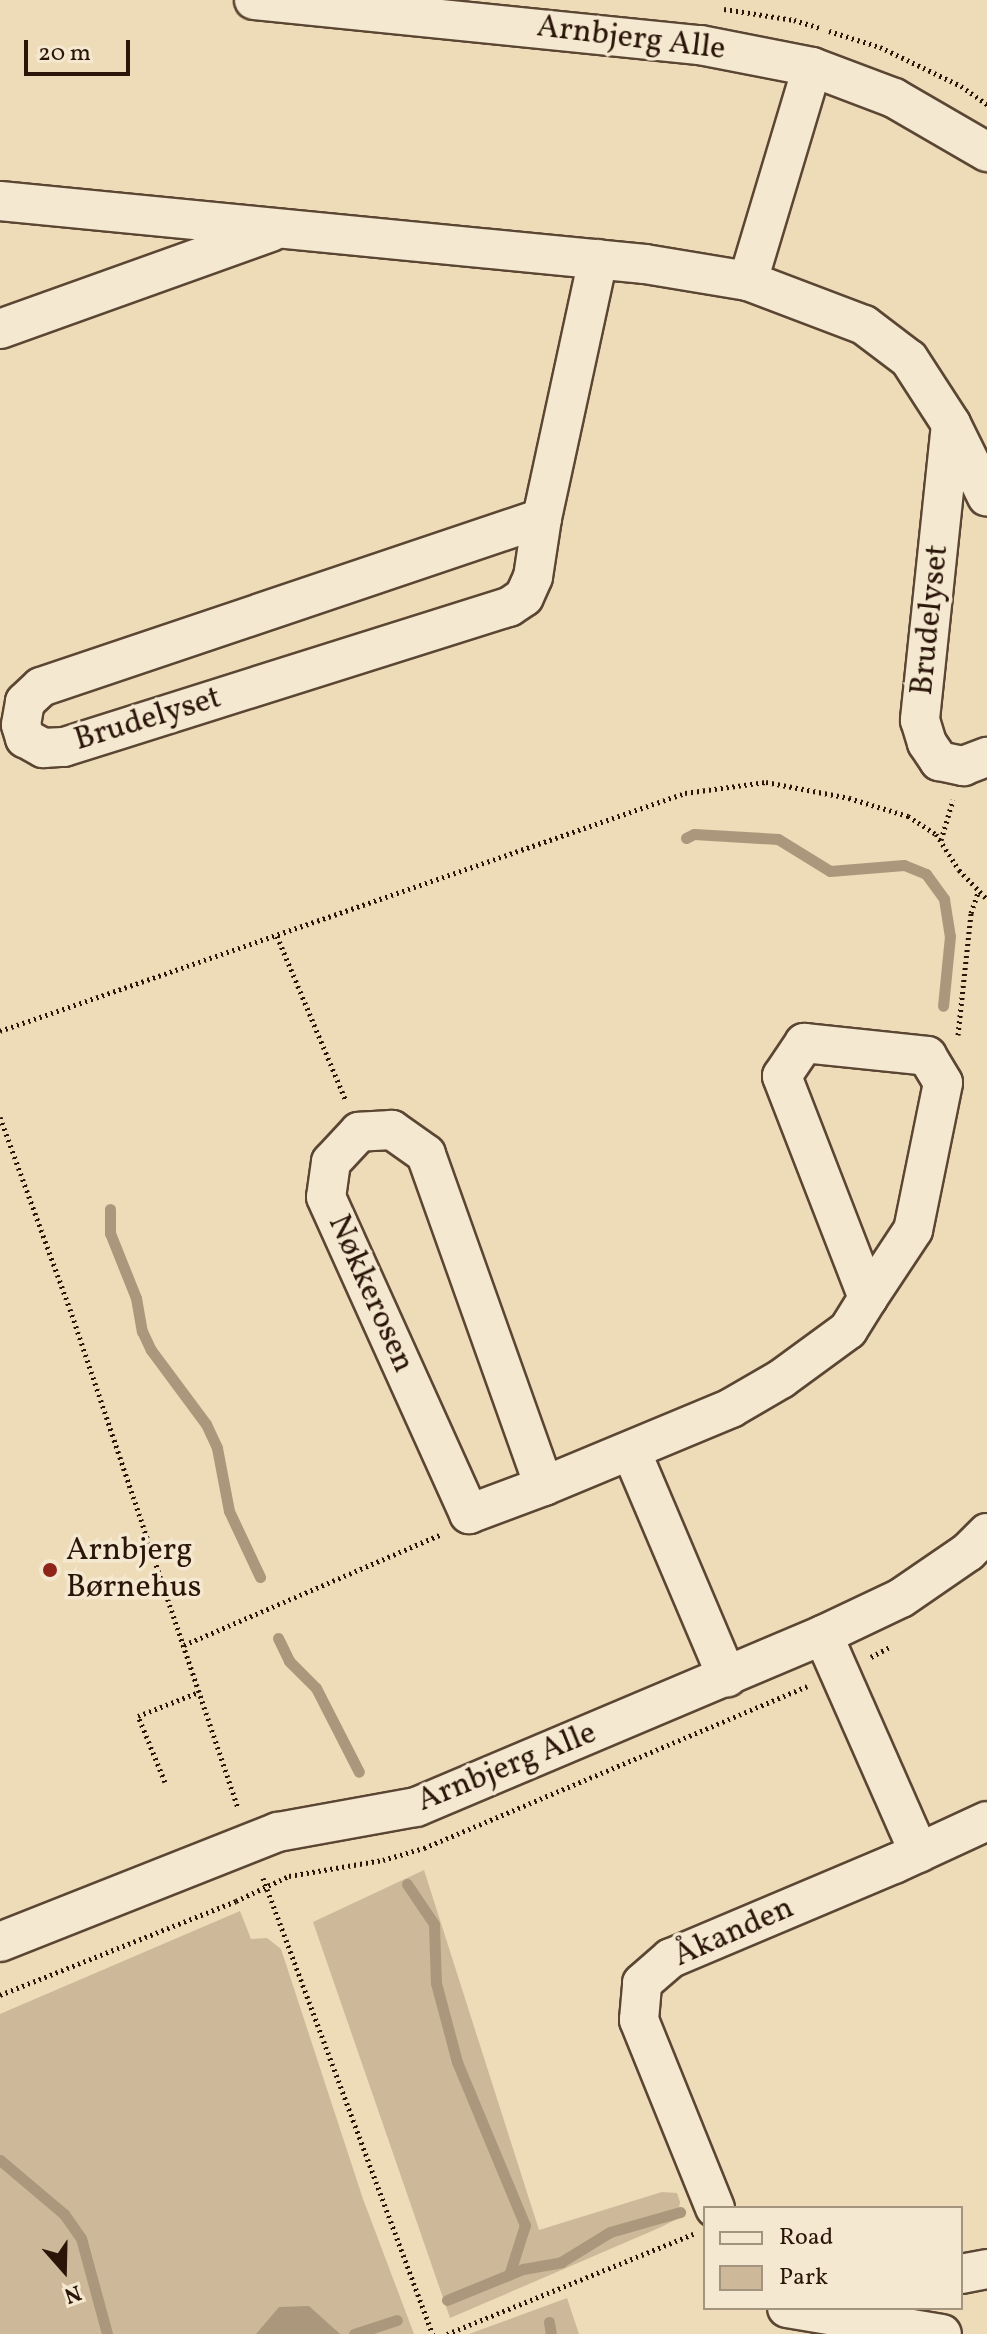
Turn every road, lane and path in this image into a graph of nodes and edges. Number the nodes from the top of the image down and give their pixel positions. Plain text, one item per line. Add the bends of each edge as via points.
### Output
1 (254, 0) edge
2 (577, 16) edge
3 (812, 67) junction
4 (987, 152) edge
5 (0, 201) edge
6 (282, 229) junction
7 (598, 259) junction
8 (748, 281) junction
9 (0, 329) edge
10 (951, 424) junction
11 (987, 497) edge
12 (542, 518) junction
13 (987, 757) edge
14 (978, 893) junction
15 (987, 899) edge
16 (277, 936) junction
17 (0, 1031) edge
18 (935, 1069) junction
19 (0, 1117) edge
20 (359, 1132) junction
21 (868, 1298) junction
22 (631, 1451) junction
23 (544, 1486) junction
24 (469, 1514) junction
25 (987, 1533) edge
26 (823, 1635) junction
27 (184, 1645) junction
28 (727, 1677) junction
29 (199, 1692) junction
30 (165, 1782) dead end
31 (987, 1821) edge
32 (250, 1842) junction
33 (919, 1853) junction
34 (0, 1942) edge
35 (714, 2206) edge
36 (703, 2230) edge
37 (987, 2269) edge
38 (963, 2274) edge
39 (798, 2310) edge
40 (433, 2334) edge
41 (447, 2334) edge
42 (942, 2334) edge

1 - 2 street, Arnbjerg Alle
2 - 3 street, Arnbjerg Alle
3 - 4 street, Arnbjerg Alle via 894,98
3 - 8 street
5 - 6 street
6 - 7 street
6 - 9 street
7 - 8 street
7 - 12 street, Brudelyset
8 - 10 street via 864,325 909,359
10 - 11 street
10 - 13 street, Brudelyset via 920,720 939,761 963,766
12 - 12 street, Brudelyset via 533,577 524,597 509,607 64,747 43,748 25,738 25,702 41,687
14 - 15 path
14 - 16 path via 936,834 908,816 766,782 685,793
14 - 18 path via 971,913 957,1038
16 - 17 path
16 - 20 path
18 - 21 street via 943,1083 913,1230
18 - 21 street via 927,1056 804,1043 782,1076
19 - 27 path
20 - 23 street via 392,1130 426,1154
20 - 24 street, Nøkkerosen via 331,1162 326,1197
21 - 22 street via 848,1330 781,1379 731,1408
22 - 23 street
22 - 28 street
23 - 24 street
24 - 27 path via 446,1532
25 - 26 street, Arnbjerg Alle via 901,1598
26 - 28 street, Arnbjerg Alle
26 - 33 street
27 - 29 path
28 - 32 street, Arnbjerg Alle via 416,1807 278,1832
29 - 30 path via 138,1716
29 - 32 path
31 - 33 street, Åkanden
32 - 34 street, Arnbjerg Alle
32 - 40 path
33 - 35 street, Åkanden via 671,1958 642,1983 639,2020
36 - 41 path
37 - 38 street
39 - 42 street

